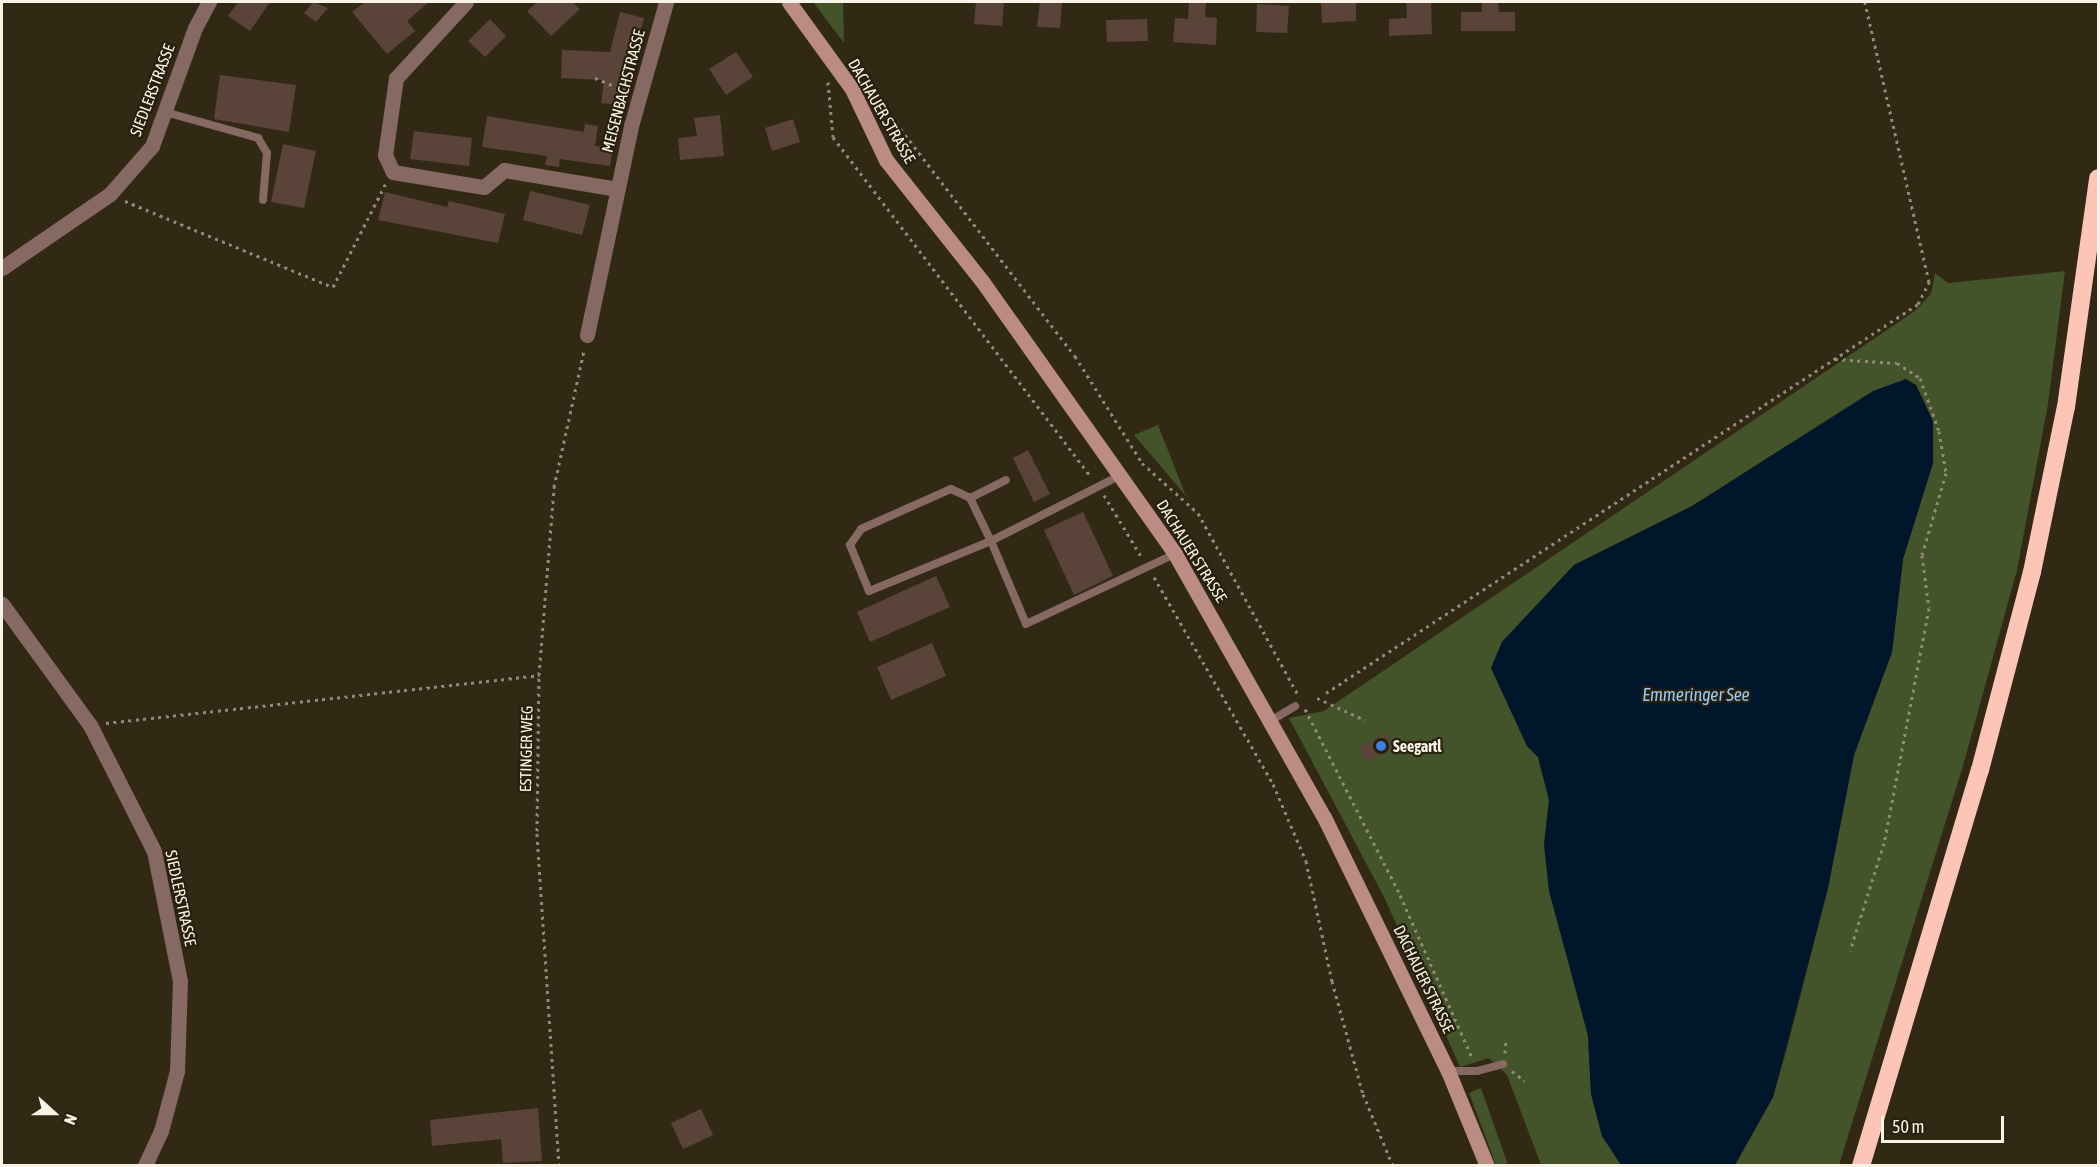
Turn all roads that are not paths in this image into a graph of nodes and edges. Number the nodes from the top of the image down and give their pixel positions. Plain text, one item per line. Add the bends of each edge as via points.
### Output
1 (209, 2) edge
2 (466, 2) edge
3 (666, 2) edge
4 (789, 2) edge
5 (165, 112) junction
6 (2098, 178) edge
7 (617, 189) junction
8 (263, 200) dead end
9 (2, 268) edge
10 (587, 335) road end
11 (1121, 475) junction
12 (1006, 480) dead end
13 (970, 498) junction
14 (991, 541) junction
15 (1175, 554) junction
16 (2, 604) edge
17 (1295, 706) dead end
18 (1272, 720) junction
19 (1503, 1064) road end
20 (1448, 1071) junction
21 (145, 1166) edge
22 (1488, 1166) edge
23 (1862, 1166) edge

1 - 5 street, SIEDLERSTRASSE via 195,28
2 - 7 street via 396,78 385,155 393,172 484,187 504,170
3 - 7 street, MEISENBACHSTRASSE
4 - 11 street, DACHAUER STRASSE via 852,89 886,160 982,282
5 - 8 lane via 258,138 267,153
5 - 9 street, SIEDLERSTRASSE via 153,146 110,194
6 - 23 highway via 2066,407 2032,572 1980,770
7 - 10 street, MEISENBACHSTRASSE
11 - 14 lane
11 - 15 street, DACHAUER STRASSE
12 - 13 lane
13 - 14 lane
13 - 14 lane via 951,489 861,529 850,545 869,591
14 - 15 lane via 1026,624
15 - 18 street, DACHAUER STRASSE
16 - 21 street, SIEDLERSTRASSE via 90,725 154,851 180,981 177,1071 161,1131
17 - 18 lane
18 - 20 street, DACHAUER STRASSE via 1324,817
19 - 20 lane via 1477,1071
20 - 22 street, DACHAUER STRASSE

